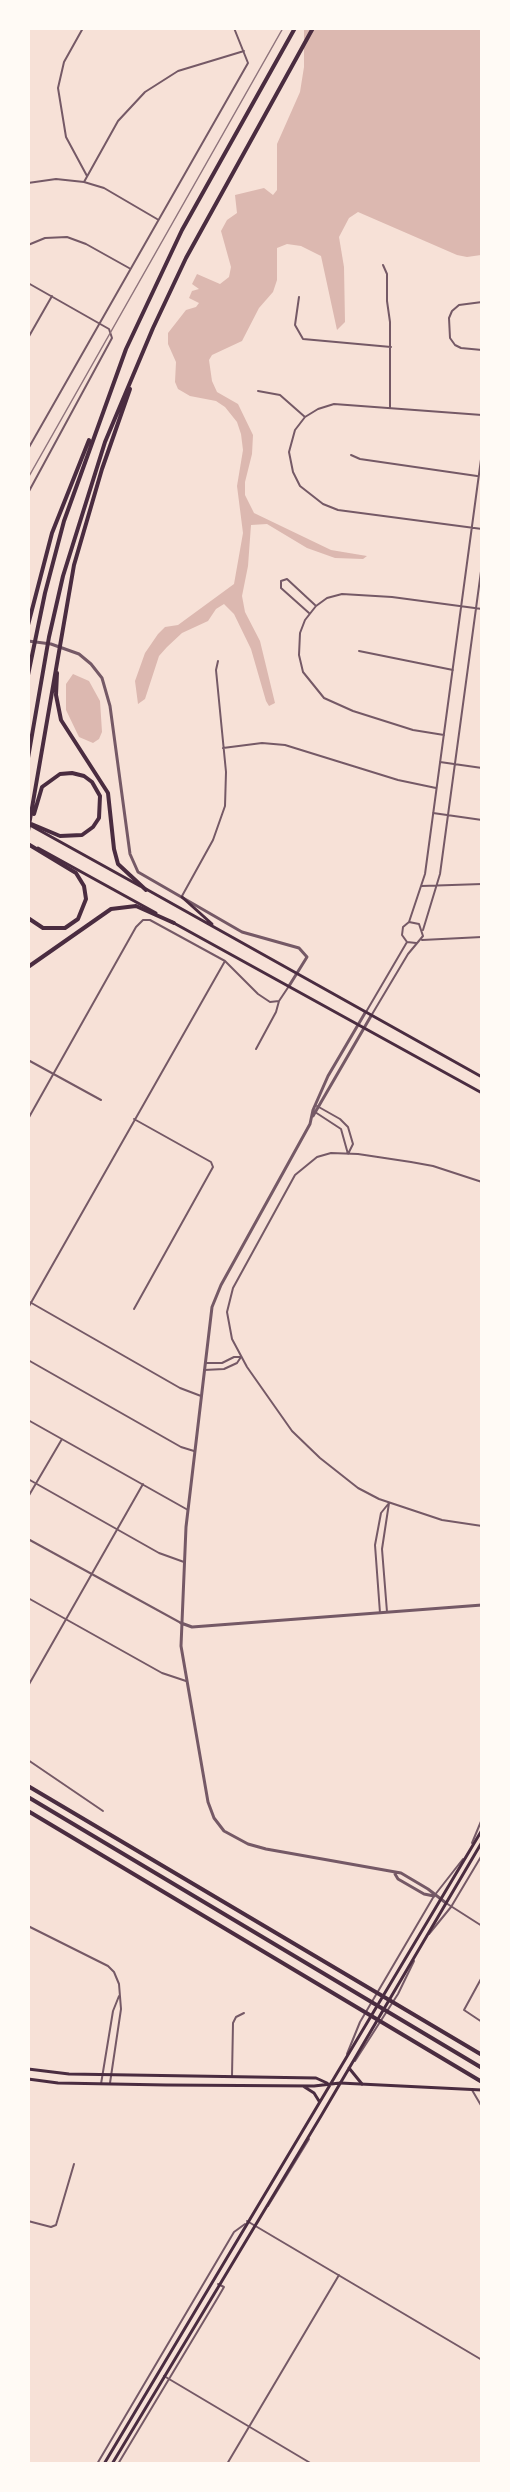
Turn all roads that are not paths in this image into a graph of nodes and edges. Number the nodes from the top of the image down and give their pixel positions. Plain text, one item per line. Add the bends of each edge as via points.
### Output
1 (83, 28) edge
2 (234, 28) edge
3 (313, 28) edge
4 (295, 29) edge
5 (244, 51) junction
6 (87, 176) junction
7 (84, 182) junction
8 (28, 183) edge
9 (157, 219) junction
10 (28, 245) edge
11 (383, 265) dead end
12 (129, 268) junction
13 (28, 283) edge
14 (52, 296) junction
15 (299, 297) dead end
16 (482, 303) edge
17 (99, 322) junction
18 (28, 338) edge
19 (391, 347) junction
20 (482, 350) edge
21 (140, 359) junction
22 (258, 391) dead end
23 (390, 407) junction
24 (482, 415) edge
25 (305, 417) junction
26 (99, 420) junction
27 (28, 449) edge
28 (482, 452) edge
29 (351, 455) dead end
30 (479, 477) junction
31 (28, 493) edge
32 (472, 527) junction
33 (482, 529) edge
34 (482, 564) edge
35 (316, 606) junction
36 (461, 606) junction
37 (476, 608) junction
38 (482, 609) edge
39 (309, 613) junction
40 (28, 623) edge
41 (28, 641) edge
42 (359, 651) dead end
43 (58, 655) junction
44 (218, 661) dead end
45 (453, 670) junction
46 (28, 675) edge
47 (444, 735) junction
48 (223, 748) junction
49 (28, 758) edge
50 (440, 762) junction
51 (455, 764) junction
52 (482, 768) edge
53 (437, 788) junction
54 (434, 813) junction
55 (448, 815) junction
56 (482, 820) edge
57 (28, 824) edge
58 (45, 831) junction
59 (28, 832) edge
60 (28, 844) edge
61 (42, 852) junction
62 (482, 884) edge
63 (437, 885) junction
64 (422, 886) junction
65 (146, 890) junction
66 (182, 897) junction
67 (28, 918) edge
68 (409, 922) junction
69 (174, 923) junction
70 (218, 929) junction
71 (423, 931) junction
72 (482, 937) edge
73 (430, 938) junction
74 (406, 942) junction
75 (418, 942) junction
76 (225, 961) junction
77 (28, 967) edge
78 (298, 974) junction
79 (289, 986) junction
80 (279, 1001) junction
81 (365, 1013) junction
82 (371, 1016) junction
83 (358, 1023) junction
84 (364, 1027) junction
85 (256, 1048) dead end
86 (28, 1060) edge
87 (54, 1075) junction
88 (482, 1077) edge
89 (482, 1093) edge
90 (101, 1100) dead end
91 (315, 1105) junction
92 (320, 1107) junction
93 (314, 1113) junction
94 (28, 1119) edge
95 (134, 1119) junction
96 (348, 1154) junction
97 (482, 1182) edge
98 (30, 1302) edge
99 (28, 1308) edge
100 (134, 1309) dead end
101 (241, 1357) junction
102 (28, 1360) edge
103 (205, 1363) junction
104 (204, 1370) junction
105 (201, 1396) junction
106 (28, 1420) edge
107 (62, 1439) junction
108 (194, 1451) junction
109 (28, 1479) edge
110 (36, 1484) junction
111 (143, 1484) junction
112 (28, 1497) edge
113 (389, 1503) junction
114 (188, 1510) junction
115 (482, 1526) edge
116 (117, 1529) junction
117 (28, 1539) edge
118 (184, 1562) junction
119 (91, 1574) junction
120 (28, 1598) edge
121 (482, 1605) edge
122 (387, 1612) junction
123 (380, 1613) junction
124 (65, 1619) junction
125 (181, 1623) junction
126 (186, 1681) junction
127 (28, 1686) edge
128 (28, 1760) edge
129 (29, 1786) edge
130 (28, 1797) edge
131 (103, 1811) dead end
132 (30, 1812) edge
133 (482, 1819) edge
134 (482, 1830) edge
135 (482, 1842) edge
136 (472, 1843) junction
137 (482, 1855) edge
138 (464, 1858) junction
139 (434, 1896) junction
140 (439, 1899) junction
141 (446, 1903) junction
142 (451, 1907) junction
143 (28, 1926) edge
144 (482, 1926) edge
145 (423, 1941) junction
146 (482, 1977) edge
147 (119, 1996) junction
148 (244, 2013) dead end
149 (482, 2022) edge
150 (111, 2026) junction
151 (118, 2027) junction
152 (347, 2054) junction
153 (482, 2055) edge
154 (349, 2068) junction
155 (482, 2068) edge
156 (28, 2069) edge
157 (103, 2075) junction
158 (111, 2075) junction
159 (232, 2077) junction
160 (28, 2079) edge
161 (479, 2081) edge
162 (340, 2083) junction
163 (101, 2084) junction
164 (110, 2084) junction
165 (329, 2084) junction
166 (362, 2084) junction
167 (303, 2086) junction
168 (472, 2090) junction
169 (482, 2090) edge
170 (319, 2101) junction
171 (482, 2107) edge
172 (74, 2164) dead end
173 (28, 2221) edge
174 (246, 2223) junction
175 (254, 2225) junction
176 (339, 2276) junction
177 (218, 2284) junction
178 (482, 2360) edge
179 (164, 2376) junction
180 (169, 2379) junction
181 (249, 2427) junction
182 (97, 2463) edge
183 (104, 2463) edge
184 (112, 2463) edge
185 (118, 2463) edge
186 (227, 2463) edge
187 (312, 2463) edge

1 - 6 street via 64,62 58,94 66,137
2 - 5 street
3 - 21 highway via 186,258
4 - 26 highway via 164,267
5 - 6 street via 178,71 145,92 118,122
5 - 9 street via 248,63
6 - 7 street
7 - 8 street via 56,179
7 - 9 street via 104,188
9 - 12 street
10 - 12 street via 45,238 67,237
11 - 19 street via 387,274
12 - 17 street
13 - 14 street
14 - 17 street
14 - 18 street
15 - 19 street via 295,325 303,339
16 - 20 street via 459,306 449,318 454,345
17 - 27 street
17 - 31 street via 111,331 110,343
19 - 23 street
21 - 43 highway via 80,543
21 - 49 highway via 97,465 71,545 49,637
22 - 25 street via 280,395
23 - 24 street
23 - 25 street via 333,404
25 - 32 street via 292,437 289,457 300,486 317,501 338,510
26 - 40 highway via 78,462 56,522
26 - 46 highway via 58,543
28 - 30 street
29 - 30 street
30 - 32 street
32 - 33 street
32 - 36 street
34 - 37 street
35 - 36 street via 335,595 351,593
35 - 39 street
35 - 39 street via 287,579 281,581 280,587
36 - 37 street
36 - 45 street
37 - 38 street
37 - 51 street
39 - 47 street via 300,633 299,655 303,672 318,692 330,702 353,711 413,730
41 - 66 street via 73,651 98,671 107,692 133,862 142,876
42 - 45 street
43 - 59 highway
43 - 65 highway via 56,695 61,720 108,793 118,864
44 - 48 street
45 - 47 street
47 - 50 street
48 - 53 street via 262,743 285,745
48 - 66 street via 227,783 222,816
50 - 51 street
50 - 53 street
51 - 52 street
51 - 55 street
53 - 54 street
54 - 55 street
54 - 64 street
55 - 56 street
55 - 63 street
57 - 58 highway
58 - 59 highway via 72,838 93,827 102,807 92,783 72,773 49,779 39,792
58 - 65 main road
60 - 61 highway
61 - 67 highway via 76,873 84,886 86,903 75,922 60,929 43,928
61 - 69 main road
62 - 63 street
63 - 64 street
63 - 71 street
64 - 68 street
65 - 70 main road
66 - 70 main road
66 - 78 street via 243,932 299,948 307,957
68 - 71 street via 416,922
68 - 74 street via 402,933
69 - 77 highway via 136,906 111,909
69 - 79 main road
70 - 78 main road
71 - 73 street
71 - 75 street
72 - 73 street
73 - 75 street
74 - 75 street
74 - 81 street
75 - 82 street
76 - 80 street via 265,1000
76 - 87 street via 150,920 140,921
76 - 95 street
78 - 79 street
78 - 81 main road
79 - 80 street
79 - 83 main road
80 - 85 street
81 - 82 main road
81 - 83 street
82 - 84 street
82 - 88 main road
83 - 84 main road
83 - 91 street
84 - 89 main road
84 - 92 street
86 - 87 street
87 - 90 street
87 - 94 street
91 - 92 street
91 - 93 street
92 - 93 street
92 - 96 street via 348,1127 352,1144
93 - 96 street via 340,1129
93 - 103 street via 216,1297
95 - 98 street
95 - 100 street via 210,1162 213,1169
96 - 97 street via 433,1166
96 - 101 street via 317,1157 300,1169 233,1288 227,1321
98 - 99 street
98 - 105 street via 180,1388
101 - 103 street
101 - 104 street via 224,1369
101 - 113 street via 297,1436 358,1488
102 - 108 street
103 - 104 street
104 - 105 street
105 - 108 street
106 - 107 street
107 - 110 street
107 - 111 street
108 - 114 street
109 - 110 street
110 - 112 street
110 - 116 street
111 - 114 street
111 - 116 street
113 - 115 street via 442,1520
113 - 122 street via 382,1549
113 - 123 street via 381,1513 375,1545
114 - 118 street
116 - 118 street via 175,1561
116 - 119 street
117 - 119 street
118 - 125 street
119 - 124 street
119 - 125 street
120 - 124 street
121 - 122 street
122 - 123 street
123 - 125 street via 192,1627
124 - 126 street via 162,1673
124 - 127 street
125 - 126 street
126 - 139 street via 208,1802 224,1831 266,1849 403,1874
128 - 131 street
129 - 153 highway
130 - 155 highway
132 - 161 highway
133 - 136 street
134 - 136 main road
135 - 141 main road
136 - 138 main road
137 - 142 street
138 - 139 street
138 - 140 main road
139 - 140 street
139 - 152 street via 360,2022
140 - 141 street
140 - 152 main road
141 - 142 street
141 - 145 main road
142 - 144 street
142 - 145 street
143 - 147 street via 108,1966 117,1978
145 - 154 main road
146 - 149 street via 464,2007 465,2013
147 - 150 street
147 - 151 street
148 - 159 street via 233,2023
150 - 151 street
150 - 157 street
151 - 158 street
152 - 165 main road
154 - 162 main road
154 - 166 main road
156 - 157 main road
157 - 158 main road
157 - 163 street
158 - 159 main road
158 - 164 street
159 - 165 main road via 316,2078
160 - 163 main road
162 - 165 main road
162 - 166 main road
162 - 175 main road
163 - 164 main road
164 - 167 main road
165 - 167 main road
165 - 170 main road
166 - 168 main road
167 - 170 main road
168 - 169 main road
168 - 171 street
170 - 174 main road
172 - 173 street via 56,2225
174 - 175 street
174 - 182 street via 234,2232
174 - 183 main road
175 - 176 street
175 - 177 main road
176 - 178 street
176 - 181 street
177 - 179 main road
177 - 180 street via 224,2287
179 - 180 street
179 - 184 main road
180 - 181 street
180 - 185 street
181 - 186 street
181 - 187 street

